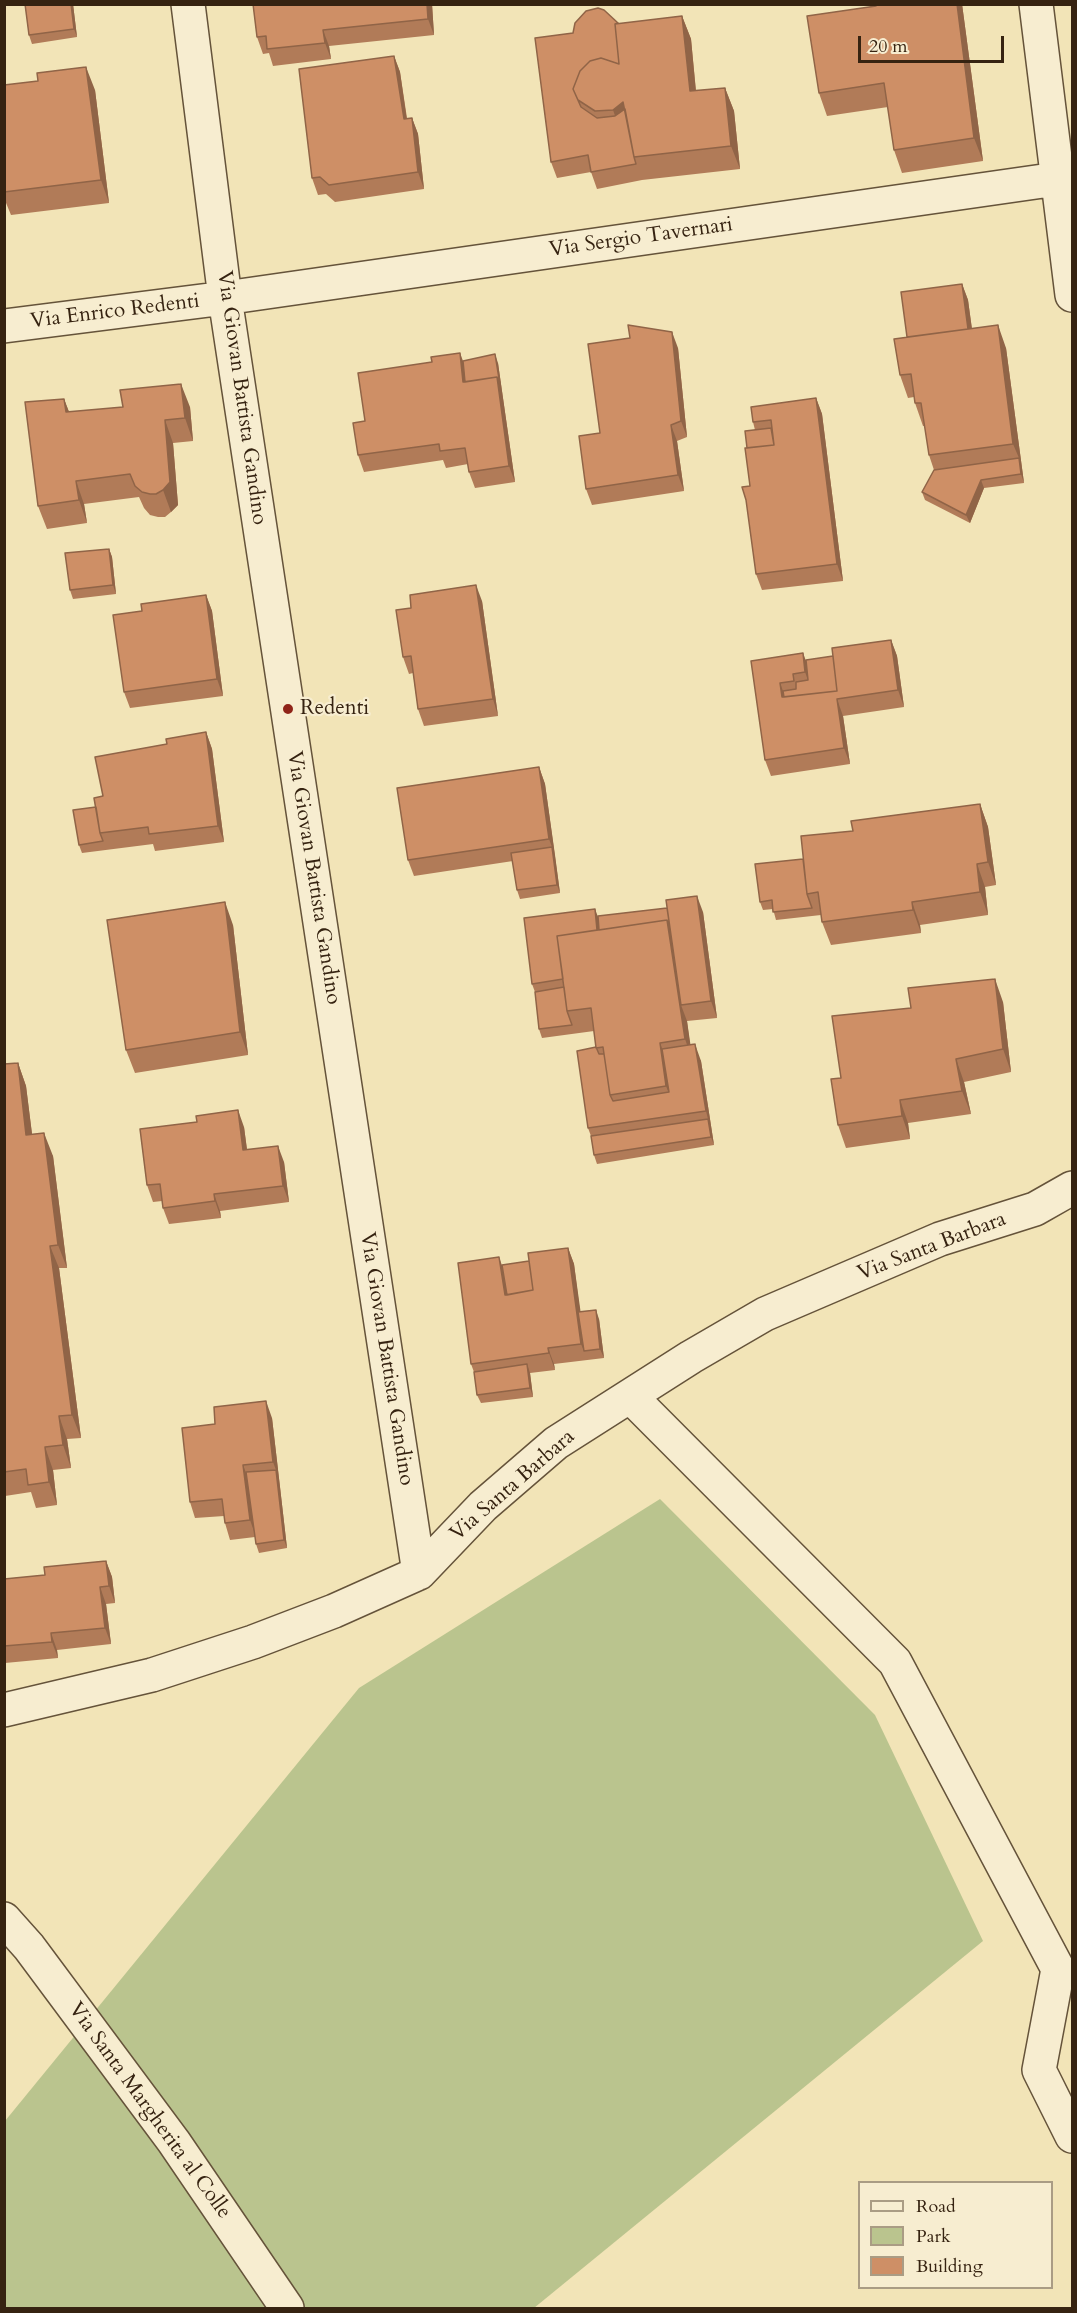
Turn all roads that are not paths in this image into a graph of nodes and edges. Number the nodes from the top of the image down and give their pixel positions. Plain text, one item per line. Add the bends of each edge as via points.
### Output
1 (189, 4) edge
2 (1036, 4) edge
3 (1065, 179) edge
4 (1072, 295) edge
5 (225, 298) junction
6 (4, 326) edge
7 (1072, 1188) edge
8 (630, 1396) junction
9 (419, 1573) junction
10 (4, 1710) edge
11 (4, 1919) edge
12 (1072, 2136) edge
13 (287, 2308) edge

1 - 5 street, Via Giovan Battista Gandino
2 - 3 street
3 - 4 street
3 - 5 street, Via Sergio Tavernari
5 - 6 street, Via Enrico Redenti
5 - 9 street, Via Giovan Battista Gandino
7 - 8 street, Via Santa Barbara via 1035,1209 940,1239 765,1314
8 - 9 street, Via Santa Barbara via 556,1443 483,1506
8 - 12 street via 895,1662 1058,1970 1039,2070
9 - 10 street, Via Santa Barbara via 254,1642 152,1675
11 - 13 street, Via Santa Margherita al Colle via 174,2142

